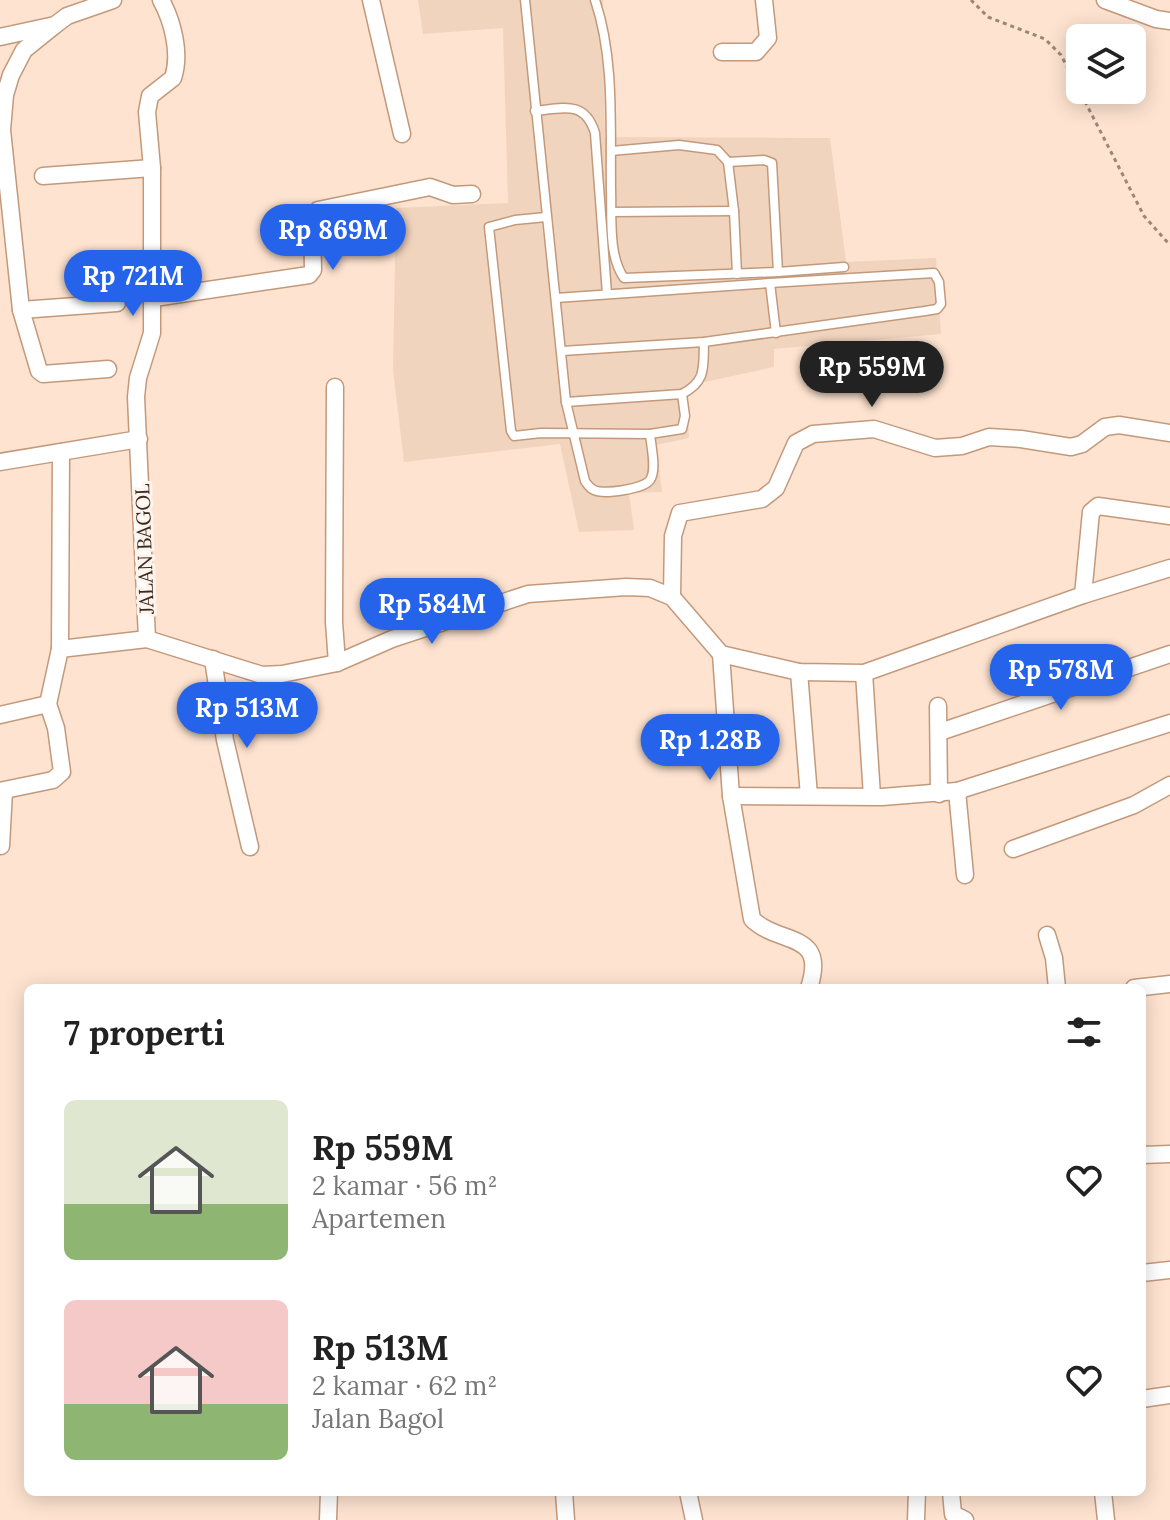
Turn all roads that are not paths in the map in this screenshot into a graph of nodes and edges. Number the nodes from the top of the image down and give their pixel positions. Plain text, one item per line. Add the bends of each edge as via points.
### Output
1 (113, 0) edge
2 (161, 0) edge
3 (371, 0) edge
4 (525, 0) edge
5 (595, 0) edge
6 (764, 0) edge
7 (1105, 0) edge
8 (1142, 7) edge
9 (1170, 21) edge
10 (55, 25) junction
11 (0, 37) edge
12 (722, 52) dead end
13 (535, 111) junction
14 (402, 134) dead end
15 (611, 151) junction
16 (728, 162) junction
17 (152, 168) junction
18 (43, 176) dead end
19 (472, 194) dead end
20 (734, 211) junction
21 (612, 212) junction
22 (546, 217) junction
23 (844, 267) dead end
24 (778, 272) junction
25 (737, 274) junction
26 (770, 283) junction
27 (607, 294) junction
28 (154, 298) junction
29 (556, 298) junction
30 (117, 303) dead end
31 (21, 310) junction
32 (776, 333) junction
33 (704, 342) junction
34 (562, 351) junction
35 (108, 369) dead end
36 (335, 387) dead end
37 (682, 394) junction
38 (566, 402) junction
39 (572, 433) junction
40 (1170, 433) edge
41 (650, 434) junction
42 (139, 439) junction
43 (61, 452) junction
44 (0, 462) edge
45 (1170, 516) edge
46 (1170, 568) edge
47 (1083, 595) junction
48 (672, 597) junction
49 (147, 639) junction
50 (60, 649) junction
51 (721, 654) junction
52 (1170, 654) edge
53 (213, 659) junction
54 (337, 663) junction
55 (799, 672) junction
56 (864, 673) junction
57 (48, 704) junction
58 (938, 706) dead end
59 (0, 715) edge
60 (1170, 723) edge
61 (940, 732) junction
62 (1170, 785) edge
63 (2, 791) edge
64 (957, 791) junction
65 (939, 794) junction
66 (731, 796) junction
67 (809, 796) junction
68 (872, 796) junction
69 (1, 846) edge
70 (250, 847) dead end
71 (1013, 849) dead end
72 (965, 875) dead end
73 (1047, 935) dead end
74 (810, 984) edge
75 (1057, 984) edge
76 (1170, 984) edge
77 (1146, 987) edge
78 (1170, 1154) edge
79 (1146, 1155) edge
80 (1170, 1270) edge
81 (1146, 1273) edge
82 (1170, 1395) edge
83 (1146, 1398) edge
84 (329, 1496) edge
85 (564, 1496) edge
86 (689, 1496) edge
87 (917, 1496) edge
88 (951, 1496) edge
89 (1103, 1496) edge
90 (328, 1520) edge
91 (566, 1520) edge
92 (694, 1520) edge
93 (916, 1520) edge
94 (965, 1520) edge
95 (1106, 1520) edge

1 - 10 street
2 - 17 street, JALAN BAGOL via 170,16 176,62 173,78 147,102
3 - 14 street
4 - 13 lane
5 - 15 lane via 608,63
6 - 12 street via 768,38 756,52
7 - 8 street
8 - 9 street
10 - 11 street
10 - 31 street via 24,50 5,95 2,130
13 - 22 lane
13 - 27 lane via 575,109 591,121
15 - 16 lane via 679,145 717,150
15 - 21 lane
16 - 20 lane
16 - 24 lane via 772,163
17 - 18 street
17 - 28 street, JALAN BAGOL
19 - 28 street via 453,195 430,187 318,210 312,217 309,275
20 - 21 lane
20 - 25 lane
21 - 25 lane via 617,268 624,278
22 - 29 lane
22 - 39 lane via 489,227 511,431 518,438
23 - 24 lane
24 - 25 lane
26 - 27 lane
26 - 32 lane
26 - 32 lane via 923,273 934,273 939,282 937,309
27 - 29 lane
28 - 42 street, JALAN BAGOL via 151,344 137,388
29 - 34 lane
30 - 31 street
31 - 35 street via 43,374
32 - 33 lane
33 - 34 lane
33 - 37 lane via 703,376
34 - 38 lane
36 - 54 street
37 - 38 lane
37 - 41 lane via 682,429
38 - 39 lane
39 - 41 lane
39 - 41 lane via 585,481 598,492 641,487 650,480
40 - 48 street via 1119,425 1105,427 1071,447 989,437 935,448 874,429 805,437 796,443 776,488 762,499 680,513 673,536
42 - 43 street
42 - 49 street, JALAN BAGOL
43 - 44 street
43 - 50 street
45 - 47 street via 1094,508
46 - 47 street
47 - 56 street
48 - 51 street
48 - 54 street, JALAN BAGOL via 650,588 602,586 528,594
49 - 50 street
49 - 53 street, JALAN BAGOL
50 - 57 street
51 - 55 street
51 - 66 street
52 - 61 street
53 - 54 street, JALAN BAGOL via 262,675
53 - 70 street
55 - 56 street
55 - 67 street
56 - 68 street
57 - 59 street
57 - 63 street via 62,772 53,780
58 - 61 street
60 - 64 street
61 - 65 street
62 - 71 street via 1134,805
63 - 69 street
64 - 65 street
64 - 72 street
65 - 68 street
66 - 67 street
66 - 74 street via 751,912 758,924 798,941 811,953 815,960
67 - 68 street
73 - 75 street
76 - 77 street
78 - 79 street
80 - 81 street
82 - 83 street
84 - 90 street
85 - 91 street
86 - 92 street
87 - 93 street
88 - 94 street via 953,1514
89 - 95 street

